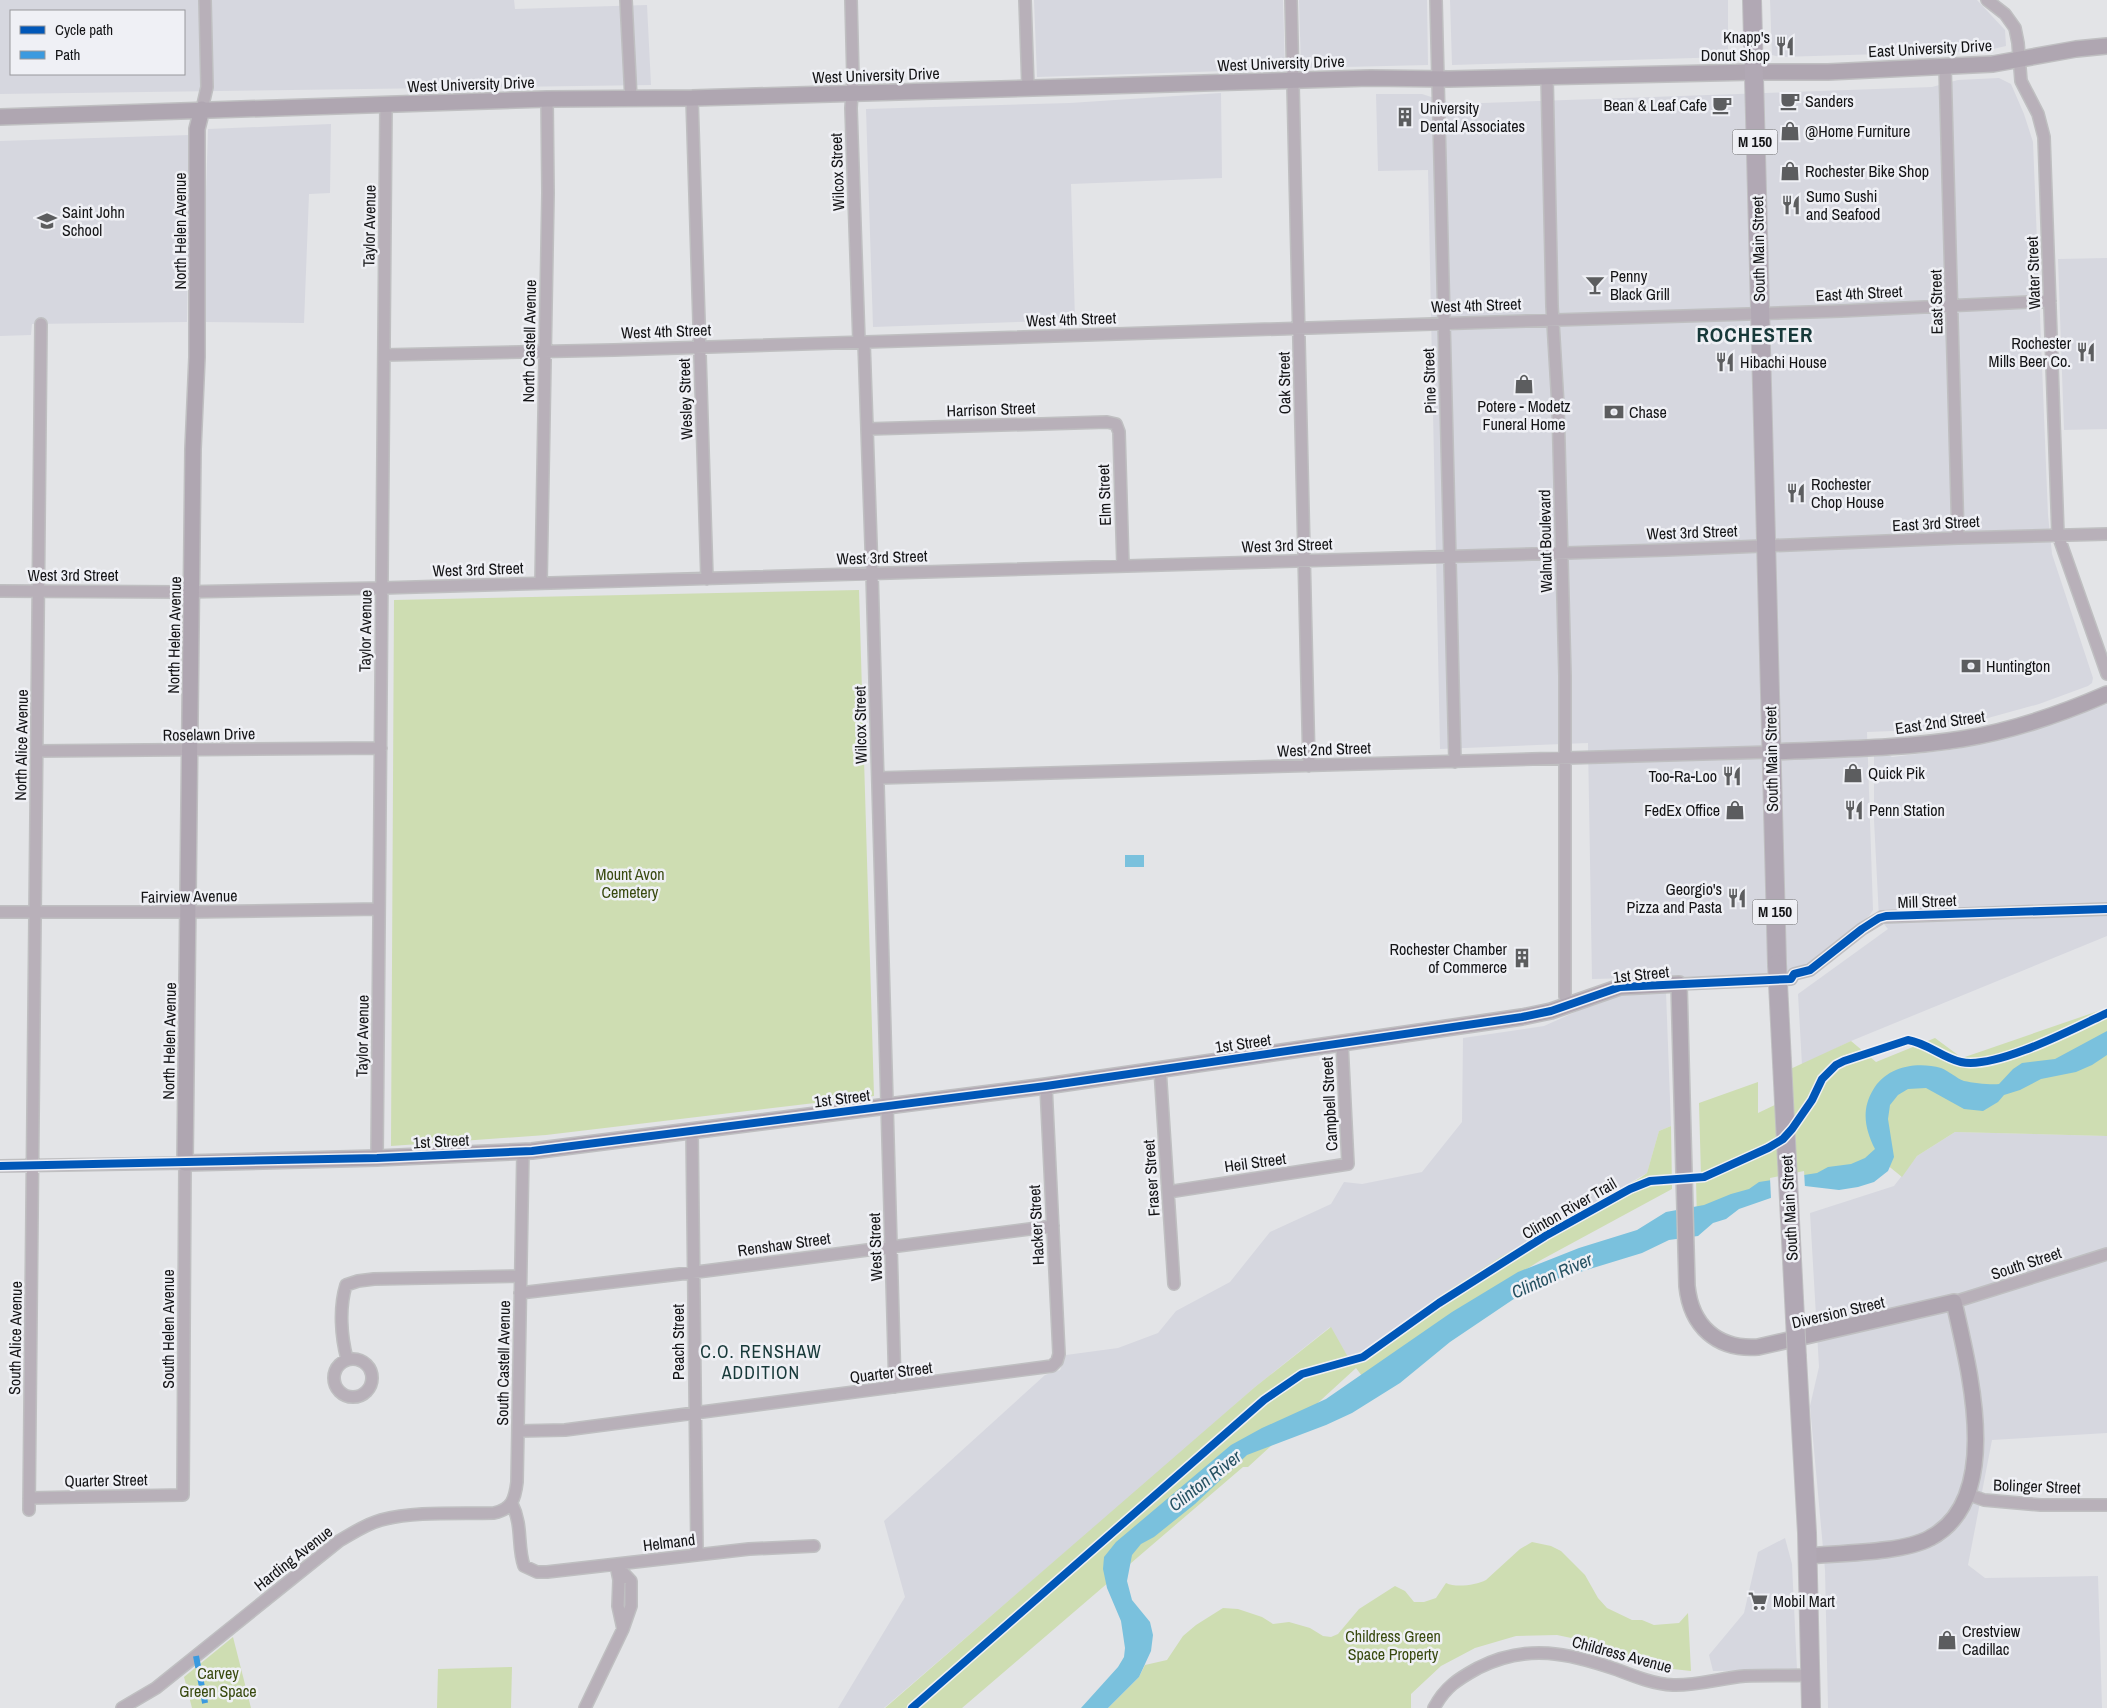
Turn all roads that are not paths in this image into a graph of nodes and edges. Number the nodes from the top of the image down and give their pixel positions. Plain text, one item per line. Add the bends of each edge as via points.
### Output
1 (205, 0) edge
2 (626, 0) edge
3 (851, 0) edge
4 (1025, 0) edge
5 (1291, 0) edge
6 (1436, 0) edge
7 (1752, 0) edge
8 (1987, 0) edge
9 (2107, 46) edge
10 (2019, 59) junction
11 (1946, 66) junction
12 (1754, 72) junction
13 (1547, 77) junction
14 (1438, 78) junction
15 (1293, 80) junction
16 (1028, 88) junction
17 (853, 94) junction
18 (692, 98) junction
19 (547, 99) junction
20 (631, 99) junction
21 (386, 104) junction
22 (202, 109) junction
23 (0, 117) edge
24 (2050, 301) junction
25 (1952, 305) junction
26 (1760, 313) junction
27 (1554, 319) junction
28 (1443, 323) junction
29 (41, 324) dead end
30 (1299, 328) junction
31 (862, 342) junction
32 (700, 346) junction
33 (544, 351) junction
34 (384, 355) junction
35 (1116, 424) joint
36 (868, 430) junction
37 (2107, 534) edge
38 (2058, 535) junction
39 (1958, 538) junction
40 (1766, 546) junction
41 (1562, 552) junction
42 (1450, 556) junction
43 (1305, 560) junction
44 (1123, 566) junction
45 (872, 573) junction
46 (707, 579) junction
47 (541, 583) junction
48 (382, 588) junction
49 (0, 591) edge
50 (192, 591) junction
51 (39, 592) junction
52 (2107, 674) edge
53 (2107, 694) edge
54 (380, 748) junction
55 (37, 751) junction
56 (190, 751) junction
57 (1771, 752) junction
58 (1565, 758) junction
59 (1456, 762) junction
60 (1310, 766) junction
61 (878, 778) junction
62 (379, 909) junction
63 (2107, 909) edge
64 (0, 912) edge
65 (188, 912) junction
66 (36, 913) junction
67 (1679, 984) junction
68 (1568, 1004) junction
69 (1342, 1043) junction
70 (1160, 1069) junction
71 (1046, 1086) junction
72 (887, 1106) junction
73 (692, 1130) junction
74 (523, 1151) junction
75 (377, 1158) junction
76 (186, 1163) junction
77 (1348, 1164) joint
78 (0, 1166) edge
79 (33, 1166) junction
80 (1168, 1192) junction
81 (1053, 1226) junction
82 (892, 1246) junction
83 (2107, 1254) edge
84 (694, 1273) junction
85 (520, 1276) junction
86 (1174, 1284) dead end
87 (520, 1293) junction
88 (1954, 1302) junction
89 (347, 1360) dead end
90 (1056, 1361) joint
91 (895, 1387) junction
92 (695, 1413) junction
93 (518, 1431) junction
94 (183, 1494) joint
95 (1967, 1494) junction
96 (29, 1504) joint
97 (512, 1504) junction
98 (2107, 1505) edge
99 (814, 1546) dead end
100 (697, 1554) junction
101 (1807, 1556) junction
102 (616, 1565) junction
103 (529, 1570) joint
104 (1809, 1675) junction
105 (122, 1708) edge
106 (584, 1708) edge
107 (1434, 1708) edge
108 (1811, 1708) edge

1 - 22 street via 207,87
2 - 20 street
3 - 17 street, Wilcox Street
4 - 16 street
5 - 15 street, Oak Street
6 - 14 street, Pine Street
7 - 12 main road, M 150
8 - 10 street, Water Street via 2005,14 2015,28
9 - 10 street, East University Drive
10 - 11 street, East University Drive
10 - 24 street, Water Street via 2021,81 2038,114 2044,137
11 - 12 street, East University Drive
11 - 25 street, East Street
12 - 13 street, West University Drive
12 - 26 main road, South Main Street / M 150
13 - 14 street, West University Drive
13 - 27 street, Walnut Boulevard
14 - 15 street, West University Drive
14 - 28 street, Pine Street
15 - 16 street, West University Drive
15 - 30 street, Oak Street
16 - 17 street, West University Drive
17 - 18 street, West University Drive
17 - 31 street, Wilcox Street
18 - 20 street, West University Drive
18 - 32 street, Wesley Street
19 - 20 street, West University Drive
19 - 21 street, West University Drive
19 - 33 street, North Castell Avenue
21 - 22 street, West University Drive
21 - 34 street, Taylor Avenue
22 - 23 street, West University Drive
22 - 50 street, North Helen Avenue via 197,129
24 - 25 street, East 4th Street
24 - 38 street, Water Street
25 - 26 street, East 4th Street
25 - 39 street, East Street
26 - 27 street, West 4th Street
26 - 40 main road, South Main Street / M 150
27 - 28 street, West 4th Street
27 - 41 street, Walnut Boulevard
28 - 30 street, West 4th Street
28 - 42 street, Pine Street
29 - 51 street, North Alice Avenue
30 - 31 street, West 4th Street
30 - 43 street, Oak Street
31 - 32 street, West 4th Street
31 - 36 street, Wilcox Street
32 - 33 street, West 4th Street
32 - 46 street, Wesley Street
33 - 34 street, West 4th Street
33 - 47 street, North Castell Avenue
34 - 48 street, Taylor Avenue
35 - 36 street, Harrison Street
35 - 44 street, Elm Street via 1119,432
36 - 45 street, Wilcox Street
37 - 38 street, East 3rd Street
38 - 39 street, East 3rd Street
38 - 52 street, Water Street
39 - 40 street, East 3rd Street
40 - 41 street, West 3rd Street
40 - 57 main road, South Main Street / M 150
41 - 42 street, West 3rd Street
41 - 58 street, Walnut Boulevard
42 - 43 street, West 3rd Street
42 - 59 street, Pine Street
43 - 44 street, West 3rd Street
43 - 60 street, Oak Street
44 - 45 street, West 3rd Street
45 - 46 street, West 3rd Street
45 - 61 street, Wilcox Street
46 - 47 street, West 3rd Street
47 - 48 street, West 3rd Street
48 - 50 street, West 3rd Street
48 - 54 street, Taylor Avenue
49 - 51 street, West 3rd Street
50 - 51 street, West 3rd Street
50 - 56 street, North Helen Avenue
51 - 55 street, North Alice Avenue
53 - 57 street, East 2nd Street via 2035,721 1963,739
54 - 56 street, Roselawn Drive
54 - 62 street, Taylor Avenue
55 - 56 street, Roselawn Drive
55 - 66 street, North Alice Avenue
56 - 65 street, North Helen Avenue
57 - 58 street, West 2nd Street
57 - 101 main road, South Main Street / M 150, bridge via 1777,964
58 - 59 street, West 2nd Street
58 - 68 street, Walnut Boulevard
59 - 60 street, West 2nd Street
60 - 61 street, West 2nd Street
61 - 72 street, Wilcox Street
62 - 65 street, Fairview Avenue
62 - 75 street, Taylor Avenue
63 - 67 street, Mill Street via 1886,916 1862,929 1810,970 1794,974 1791,979
64 - 66 street, Fairview Avenue
65 - 66 street, Fairview Avenue
65 - 76 street, North Helen Avenue
66 - 79 street, North Alice Avenue
67 - 68 street, 1st Street via 1620,987
67 - 88 street, Diversion Street via 1688,1293 1693,1313 1706,1331 1714,1338 1740,1347 1769,1345
68 - 69 street, 1st Street via 1535,1015
69 - 70 street, 1st Street
69 - 77 street, Campbell Street
70 - 71 street, 1st Street
70 - 80 street, Fraser Street
71 - 72 street, 1st Street
71 - 81 street, Hacker Street
72 - 73 street, 1st Street
72 - 82 street, West Street
73 - 74 street, 1st Street
73 - 84 street, Peach Street
74 - 75 street, 1st Street
74 - 85 street, South Castell Avenue
75 - 76 street, 1st Street
76 - 79 street, 1st Street
76 - 94 street, South Helen Avenue
77 - 80 street, Heil Street
78 - 79 street, 1st Street
79 - 96 street, South Alice Avenue
80 - 86 street, Fraser Street
81 - 82 street, Renshaw Street
81 - 90 street, Hacker Street via 1059,1354
82 - 84 street, Renshaw Street
82 - 91 street, West Street
83 - 88 street, South Street
84 - 87 street, Renshaw Street
84 - 92 street, Peach Street
85 - 87 street, South Castell Avenue
85 - 89 street via 374,1279 346,1285 342,1298 342,1341
87 - 93 street, South Castell Avenue
88 - 95 street via 1976,1430 1974,1463
90 - 91 street, Quarter Street via 1044,1368
91 - 92 street, Quarter Street
92 - 93 street, Quarter Street via 565,1430
92 - 100 street, Peach Street
93 - 97 street, South Castell Avenue via 517,1482
94 - 96 street, Quarter Street
95 - 98 street, Bolinger Street via 1984,1500 2040,1505
95 - 101 street via 1947,1526 1914,1545
97 - 103 street, South Castell Avenue via 519,1523 522,1559
97 - 105 street, Harding Avenue via 494,1513 397,1517 359,1529 339,1541 156,1688
99 - 100 street, Helmand
100 - 102 street, Helmand
101 - 104 main road, M 150
102 - 103 street, Helmand via 547,1572
102 - 106 street via 623,1629
104 - 107 street, Childress Avenue via 1747,1676 1674,1685 1644,1680 1584,1658 1538,1652 1486,1664 1446,1689
104 - 108 main road, M 150

